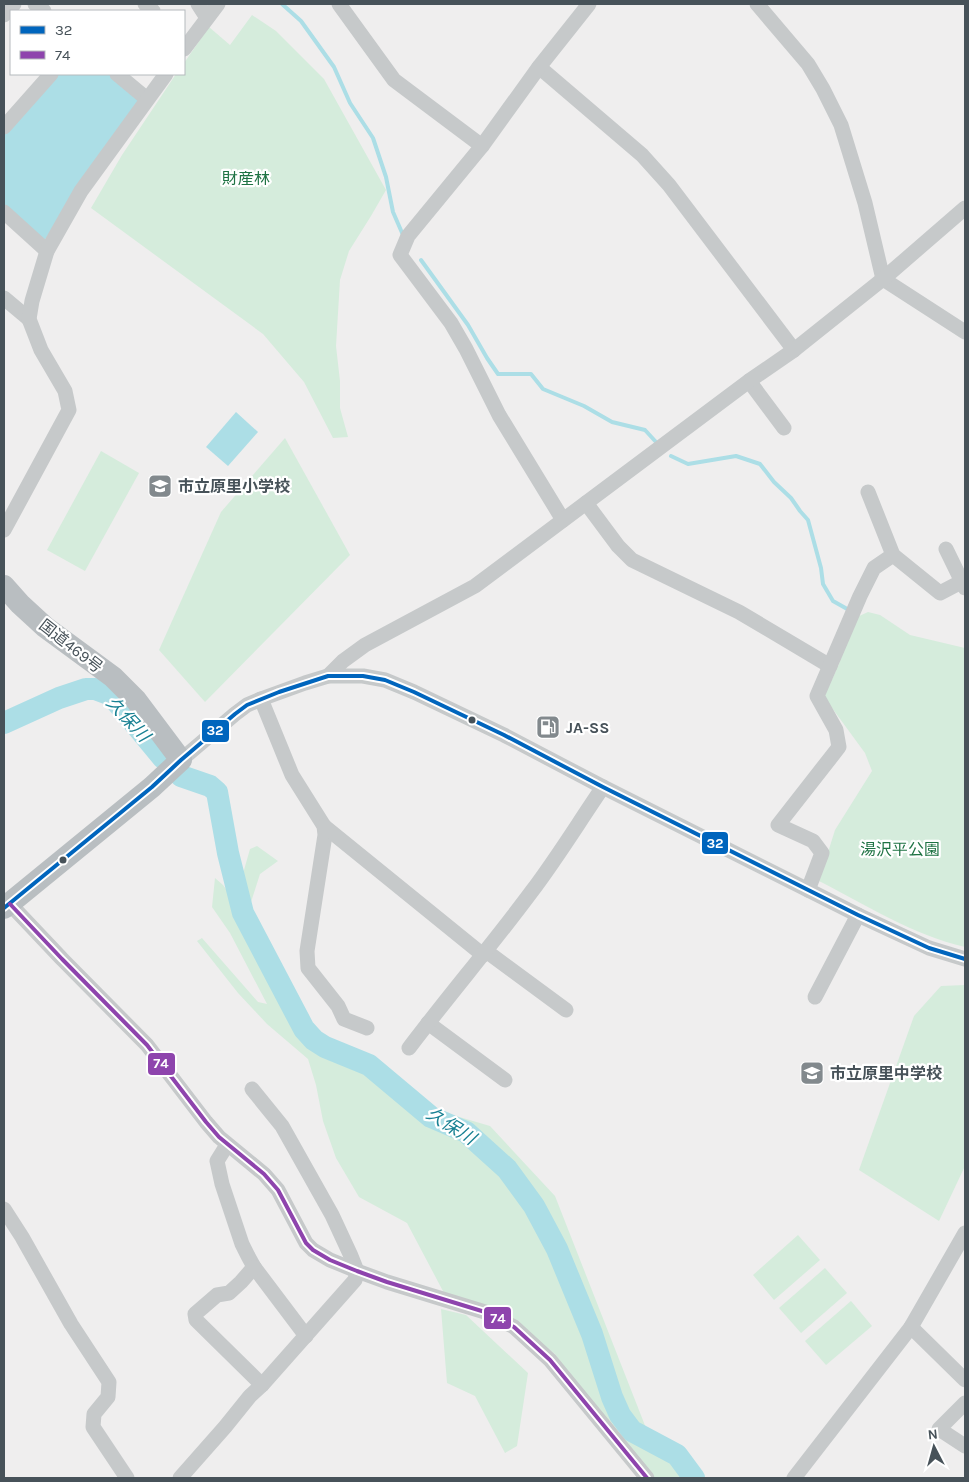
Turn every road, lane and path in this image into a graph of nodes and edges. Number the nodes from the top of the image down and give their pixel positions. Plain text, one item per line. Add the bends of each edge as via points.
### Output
1 (14, 4) edge
2 (198, 4) edge
3 (218, 4) edge
4 (339, 4) edge
5 (589, 4) edge
6 (757, 4) edge
7 (4, 15) edge
8 (206, 18) junction
9 (185, 45) edge
10 (539, 67) junction
11 (50, 75) edge
12 (118, 75) edge
13 (165, 75) edge
14 (147, 99) junction
15 (4, 127) edge
16 (482, 146) junction
17 (965, 208) edge
18 (4, 212) edge
19 (47, 251) junction
20 (883, 279) junction
21 (4, 298) edge
22 (29, 319) junction
23 (965, 332) edge
24 (794, 350) junction
25 (749, 381) junction
26 (784, 428) dead end
27 (868, 492) dead end
28 (586, 503) junction
29 (563, 520) junction
30 (4, 530) edge
31 (946, 549) dead end
32 (893, 555) junction
33 (963, 585) edge
34 (4, 586) edge
35 (830, 666) junction
36 (328, 676) junction
37 (261, 699) junction
38 (181, 760) junction
39 (603, 787) junction
40 (324, 826) junction
41 (808, 890) junction
42 (7, 906) edge
43 (858, 915) junction
44 (484, 953) junction
45 (965, 959) edge
46 (815, 997) dead end
47 (566, 1010) dead end
48 (428, 1023) junction
49 (367, 1028) dead end
50 (409, 1048) dead end
51 (505, 1080) dead end
52 (252, 1089) dead end
53 (227, 1145) junction
54 (4, 1209) edge
55 (964, 1240) edge
56 (254, 1267) junction
57 (357, 1271) junction
58 (911, 1328) junction
59 (306, 1336) junction
60 (965, 1380) edge
61 (262, 1385) junction
62 (965, 1402) edge
63 (965, 1446) edge
64 (127, 1478) edge
65 (180, 1478) edge
66 (647, 1478) edge
67 (794, 1478) edge

1 - 7 street
2 - 8 street
3 - 8 street
4 - 16 street via 394,80
5 - 10 street
6 - 20 street via 808,64 841,125 865,203
8 - 9 street
10 - 16 street
10 - 24 street via 642,155 669,185
11 - 15 street
12 - 14 street
13 - 14 street
14 - 19 street via 81,191
16 - 29 street via 408,236 400,256 451,323 499,415
17 - 20 street
18 - 19 street
19 - 22 street
20 - 23 street
20 - 24 street
21 - 22 street
22 - 30 street via 65,391 69,410
24 - 25 street
25 - 26 street
25 - 28 street
27 - 32 street
28 - 29 street
28 - 35 street via 632,560 739,612
29 - 36 street via 475,586 365,646
31 - 33 street
32 - 33 street via 940,594
32 - 35 street via 874,568
34 - 38 highway, 国道469号 via 45,627 136,700
35 - 41 street via 818,696 836,730 839,747 778,825 813,840 822,853
36 - 37 street
36 - 39 street via 385,680 504,735
37 - 38 street via 235,714
37 - 40 street via 292,775
38 - 42 highway
39 - 41 street
39 - 44 street
40 - 44 street
40 - 49 street via 307,951 308,968 338,1006 344,1019
41 - 43 street
42 - 53 street via 147,1044
43 - 45 street via 929,948
43 - 46 street
44 - 47 street
44 - 48 street
48 - 50 street
48 - 51 street
52 - 57 street via 282,1126 332,1215
53 - 56 street via 217,1161 222,1184 242,1244
53 - 57 street via 264,1174 278,1190 313,1250
54 - 64 street via 109,1382 108,1397 94,1414 93,1427
55 - 58 street
56 - 59 street
56 - 61 street via 229,1293 217,1295 195,1314 196,1320
57 - 59 street via 355,1280
57 - 66 street via 485,1312 514,1327 550,1360
58 - 60 street
58 - 67 street
59 - 61 street
61 - 65 street
62 - 63 street via 940,1429

